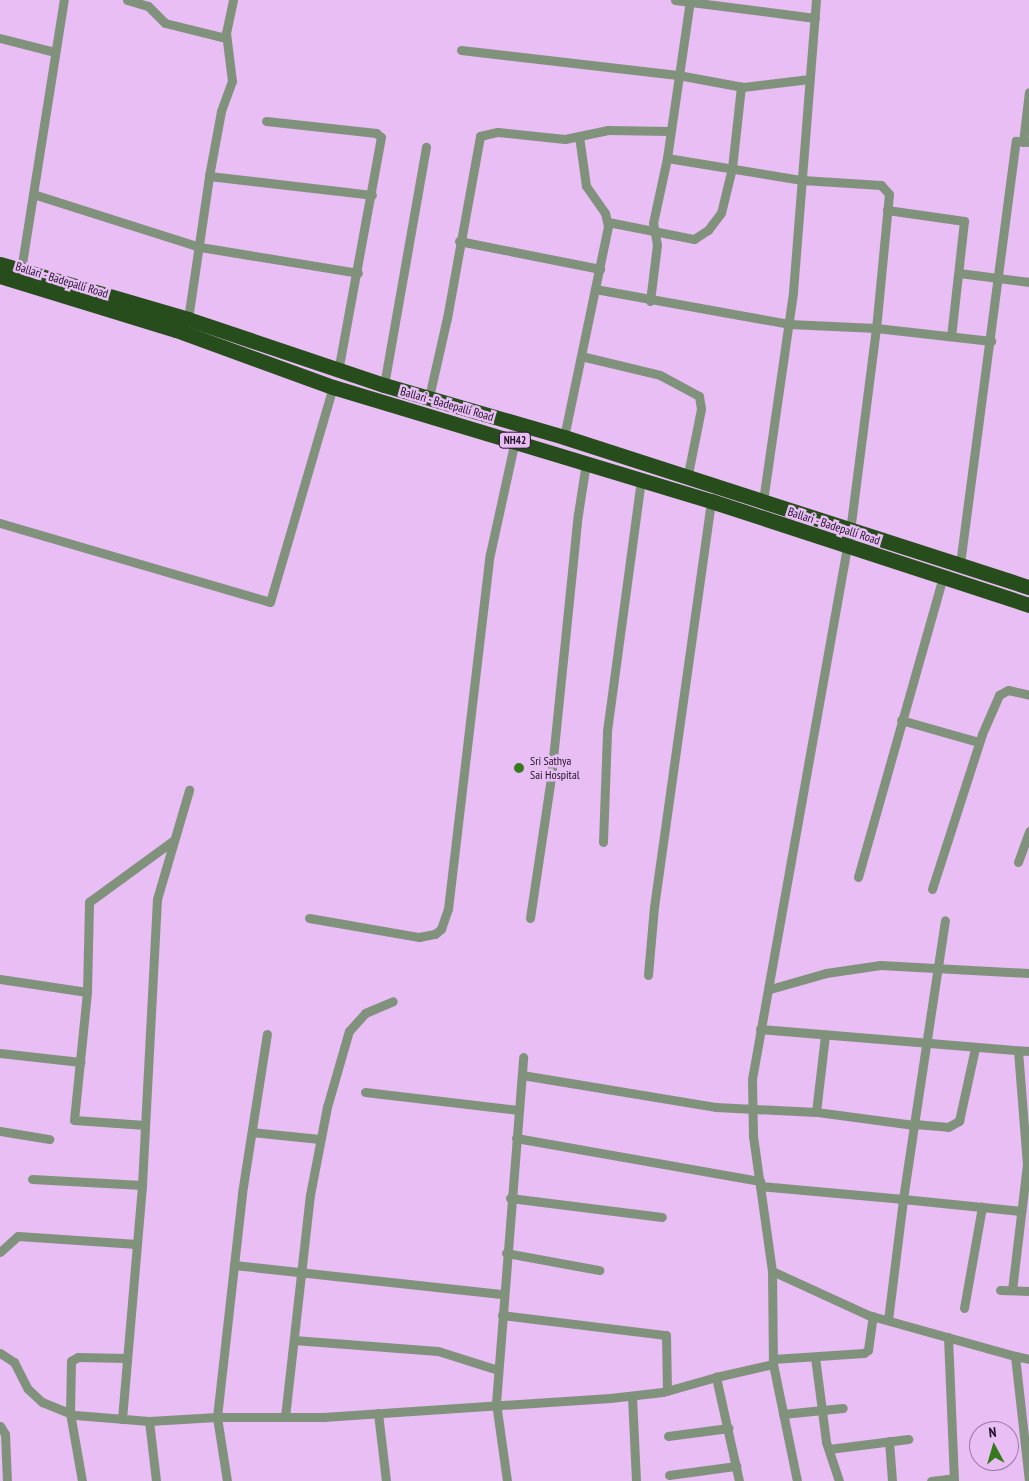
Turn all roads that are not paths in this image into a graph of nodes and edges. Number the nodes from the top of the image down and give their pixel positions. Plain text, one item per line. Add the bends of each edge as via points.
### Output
1 (64, 0) edge
2 (127, 0) edge
3 (233, 0) edge
4 (675, 0) edge
5 (816, 0) edge
6 (690, 1) edge
7 (815, 18) junction
8 (0, 38) edge
9 (226, 38) junction
10 (461, 50) dead end
11 (55, 52) junction
12 (678, 75) junction
13 (810, 79) junction
14 (741, 86) junction
15 (1029, 92) edge
16 (266, 121) dead end
17 (670, 132) junction
18 (579, 136) junction
19 (1026, 142) edge
20 (426, 147) dead end
21 (667, 158) junction
22 (732, 168) junction
23 (209, 176) junction
24 (802, 180) junction
25 (33, 194) junction
26 (372, 195) junction
27 (887, 210) junction
28 (608, 222) junction
29 (654, 232) junction
30 (459, 241) junction
31 (200, 247) junction
32 (0, 264) edge
33 (600, 269) junction
34 (21, 270) junction
35 (959, 272) junction
36 (358, 273) junction
37 (0, 276) edge
38 (999, 278) junction
39 (1029, 282) edge
40 (596, 289) junction
41 (650, 301) junction
42 (188, 319) junction
43 (789, 324) junction
44 (876, 328) junction
45 (950, 336) junction
46 (991, 341) junction
47 (581, 356) junction
48 (338, 371) junction
49 (384, 385) junction
50 (333, 387) junction
51 (429, 397) junction
52 (564, 437) junction
53 (515, 440) junction
54 (586, 463) junction
55 (687, 479) junction
56 (641, 480) junction
57 (711, 501) junction
58 (763, 501) junction
59 (0, 524) edge
60 (850, 530) junction
61 (847, 546) junction
62 (960, 564) junction
63 (943, 577) junction
64 (1029, 587) edge
65 (1029, 605) edge
66 (1029, 695) edge
67 (901, 720) junction
68 (979, 742) junction
69 (189, 790) dead end
70 (1029, 831) edge
71 (174, 840) junction
72 (604, 842) dead end
73 (1018, 862) dead end
74 (858, 877) dead end
75 (932, 889) dead end
76 (309, 918) dead end
77 (530, 918) dead end
78 (945, 920) dead end
79 (936, 970) junction
80 (1029, 973) edge
81 (648, 976) dead end
82 (0, 979) edge
83 (770, 989) junction
84 (87, 992) junction
85 (393, 1001) dead end
86 (760, 1029) junction
87 (267, 1034) dead end
88 (824, 1035) junction
89 (926, 1044) junction
90 (975, 1048) junction
91 (1018, 1051) junction
92 (1029, 1052) edge
93 (0, 1053) edge
94 (523, 1056) dead end
95 (80, 1062) junction
96 (522, 1075) junction
97 (365, 1092) dead end
98 (754, 1108) junction
99 (519, 1110) junction
100 (816, 1112) junction
101 (915, 1124) junction
102 (145, 1125) junction
103 (0, 1131) edge
104 (252, 1132) junction
105 (516, 1138) junction
106 (50, 1139) dead end
107 (320, 1139) junction
108 (32, 1179) dead end
109 (760, 1183) junction
110 (142, 1185) junction
111 (510, 1198) junction
112 (903, 1199) junction
113 (982, 1207) junction
114 (1021, 1211) junction
115 (662, 1217) dead end
116 (137, 1244) junction
117 (0, 1252) edge
118 (506, 1253) junction
119 (234, 1265) junction
120 (302, 1270) junction
121 (599, 1270) dead end
122 (772, 1271) junction
123 (1000, 1290) dead end
124 (1012, 1290) junction
125 (1029, 1291) edge
126 (503, 1294) junction
127 (964, 1308) dead end
128 (502, 1315) junction
129 (873, 1316) junction
130 (888, 1320) junction
131 (948, 1337) junction
132 (294, 1340) junction
133 (0, 1353) edge
134 (1015, 1356) junction
135 (815, 1357) junction
136 (128, 1358) junction
137 (1029, 1359) edge
138 (773, 1362) junction
139 (498, 1370) junction
140 (716, 1376) junction
141 (667, 1391) junction
142 (632, 1396) junction
143 (497, 1406) junction
144 (843, 1408) dead end
145 (822, 1410) junction
146 (70, 1413) junction
147 (378, 1414) junction
148 (783, 1414) junction
149 (217, 1417) junction
150 (285, 1417) junction
151 (122, 1419) junction
152 (149, 1422) junction
153 (0, 1426) edge
154 (728, 1428) junction
155 (668, 1436) dead end
156 (908, 1439) dead end
157 (889, 1441) junction
158 (829, 1449) junction
159 (736, 1466) junction
160 (669, 1475) dead end
161 (954, 1480) edge
162 (7, 1481) edge
163 (82, 1481) edge
164 (156, 1481) edge
165 (227, 1481) edge
166 (386, 1481) edge
167 (507, 1481) edge
168 (636, 1481) edge
169 (739, 1481) edge
170 (797, 1481) edge
171 (839, 1481) edge
172 (892, 1481) edge
173 (931, 1481) edge
174 (1029, 1481) edge

1 - 11 street
2 - 9 street via 148,6 165,23
3 - 9 street
4 - 6 street
5 - 7 street
6 - 7 street
6 - 12 street
7 - 13 street
8 - 11 street
9 - 23 street via 232,81 221,111
10 - 12 street
11 - 25 street
12 - 14 street
12 - 17 street
13 - 14 street
13 - 24 street
14 - 22 street
15 - 19 street
16 - 26 street via 379,135 382,140
17 - 18 street via 632,128
17 - 21 street
18 - 28 street via 586,186
18 - 30 street via 556,139 483,133 478,139
19 - 38 street via 1016,141
20 - 49 street
21 - 22 street
21 - 29 street
22 - 24 street
22 - 29 street via 720,213 700,238
23 - 26 street
23 - 31 street
24 - 27 street via 881,185 889,194
24 - 43 street
25 - 31 street
25 - 34 street
26 - 36 street
27 - 35 street via 962,220 965,224
27 - 44 street
28 - 29 street
28 - 33 street
29 - 41 street via 657,246
30 - 33 street
30 - 51 street via 447,318
31 - 36 street
31 - 42 street
32 - 34 highway, Ballari - Badepalli Road / NH42
33 - 40 street
34 - 42 highway, Ballari - Badepalli Road / NH42
35 - 38 street
35 - 45 street
36 - 48 street
37 - 50 highway, Ballari - Badepalli Road / NH42 via 176,330
38 - 39 street
38 - 46 street
40 - 41 street
40 - 47 street
41 - 43 street
42 - 48 highway, Ballari - Badepalli Road / NH42
43 - 44 street
43 - 58 street
44 - 45 street
44 - 60 street
45 - 46 street
46 - 62 street
47 - 52 street
47 - 55 street via 660,375 699,396 701,409
48 - 49 highway, Ballari - Badepalli Road / NH42
49 - 51 highway, Ballari - Badepalli Road / NH42
50 - 53 highway, Ballari - Badepalli Road / NH42
50 - 59 street via 270,602
51 - 52 highway, Ballari - Badepalli Road / NH42
52 - 55 highway, Ballari - Badepalli Road / NH42
53 - 54 highway, Ballari - Badepalli Road / NH42
53 - 76 street via 490,554 448,909 441,929 435,934 419,937
54 - 56 highway, Ballari - Badepalli Road / NH42
54 - 77 street via 551,778
55 - 58 highway, Ballari - Badepalli Road / NH42
56 - 57 highway, Ballari - Badepalli Road / NH42
56 - 72 street via 607,730
57 - 61 highway, Ballari - Badepalli Road / NH42
57 - 81 street via 654,907
58 - 60 highway, Ballari - Badepalli Road / NH42
60 - 61 street
60 - 62 highway, Ballari - Badepalli Road / NH42
61 - 63 highway, Ballari - Badepalli Road / NH42
61 - 83 street via 796,821
62 - 64 highway, Ballari - Badepalli Road / NH42
63 - 65 highway, Ballari - Badepalli Road / NH42
63 - 67 street
66 - 68 street via 1008,690 998,695
67 - 68 street
67 - 74 street
68 - 75 street
69 - 71 street
70 - 73 street
71 - 84 street via 90,902
71 - 102 street via 157,899
78 - 79 street
79 - 80 street
79 - 83 street via 880,964 826,973
79 - 89 street
82 - 84 street
83 - 86 street
84 - 95 street
85 - 107 street via 365,1013 349,1031
86 - 88 street
86 - 98 street via 752,1078
87 - 104 street
88 - 89 street
88 - 100 street
89 - 90 street
89 - 101 street
90 - 91 street
90 - 101 street via 959,1121 948,1127
91 - 92 street
91 - 114 street via 1027,1165
93 - 95 street
94 - 96 street
95 - 102 street via 74,1120
96 - 98 street via 716,1107
96 - 99 street
97 - 99 street
98 - 100 street
98 - 109 street via 753,1136
99 - 105 street
100 - 101 street
101 - 112 street
102 - 110 street
103 - 106 street
104 - 107 street
104 - 119 street
105 - 109 street
105 - 111 street
107 - 120 street
108 - 110 street
109 - 112 street
109 - 122 street
110 - 116 street
111 - 115 street
111 - 118 street
112 - 113 street
112 - 130 street
113 - 114 street
113 - 127 street
114 - 124 street
116 - 117 street via 18,1236
116 - 136 street
118 - 121 street
118 - 126 street
119 - 120 street
119 - 149 street
120 - 126 street
120 - 132 street
122 - 129 street
122 - 138 street
123 - 124 street
124 - 125 street
126 - 128 street
128 - 139 street
128 - 141 street via 663,1334 668,1339
129 - 130 street
129 - 135 street via 868,1350 864,1353
130 - 131 street
131 - 134 street
131 - 161 street
132 - 139 street via 438,1351
132 - 150 street
133 - 146 street via 14,1362 34,1396
134 - 137 street
134 - 174 street via 1023,1402
135 - 138 street
135 - 145 street
136 - 146 street via 72,1359 68,1386
136 - 151 street
138 - 140 street
138 - 148 street
139 - 143 street
140 - 141 street
140 - 154 street
141 - 142 street
142 - 143 street
142 - 168 street
143 - 147 street
143 - 167 street
144 - 145 street
145 - 148 street
145 - 158 street
146 - 151 street
146 - 163 street
147 - 150 street
147 - 166 street
148 - 170 street
149 - 150 street
149 - 152 street
149 - 165 street
151 - 152 street
152 - 164 street
153 - 162 street via 5,1434
154 - 155 street
154 - 159 street
156 - 157 street
157 - 158 street
157 - 172 street
158 - 171 street
159 - 160 street
159 - 169 street
161 - 173 street

